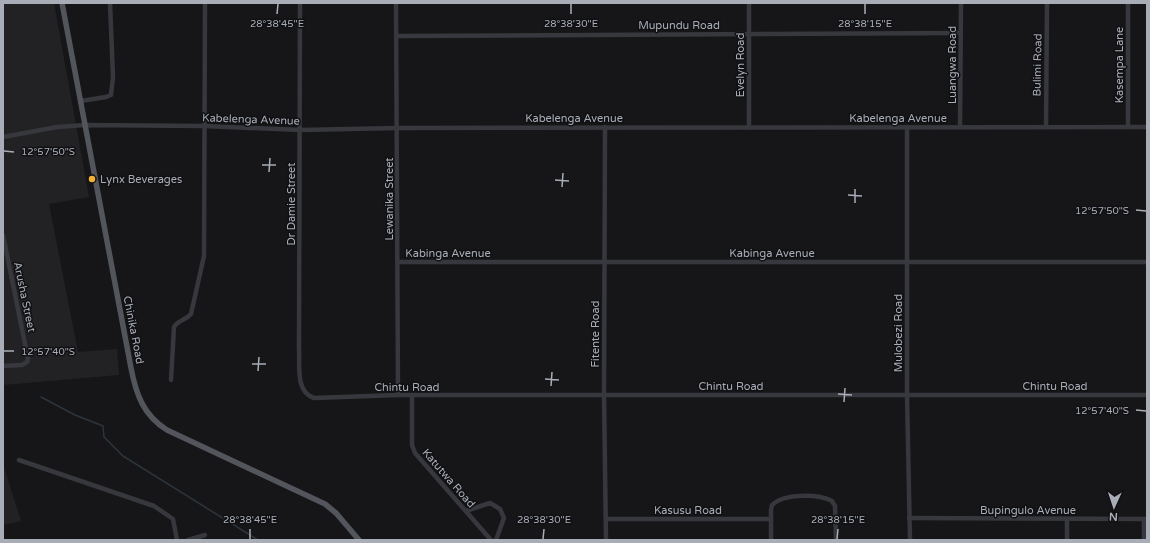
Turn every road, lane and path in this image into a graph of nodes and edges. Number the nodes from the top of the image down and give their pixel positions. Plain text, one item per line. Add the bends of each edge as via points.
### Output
1 (62, 3) edge
2 (110, 3) edge
3 (205, 3) edge
4 (300, 3) edge
5 (396, 3) edge
6 (749, 3) edge
7 (961, 3) edge
8 (1047, 3) edge
9 (1128, 3) edge
10 (749, 33) junction
11 (961, 33) junction
12 (396, 36) junction
13 (81, 101) junction
14 (85, 125) junction
15 (204, 126) junction
16 (605, 127) junction
17 (749, 127) junction
18 (907, 127) junction
19 (960, 127) junction
20 (1046, 127) junction
21 (1128, 127) junction
22 (1147, 127) edge
23 (397, 128) junction
24 (301, 130) junction
25 (3, 137) edge
26 (3, 235) edge
27 (398, 262) junction
28 (604, 262) junction
29 (906, 262) junction
30 (1147, 262) edge
31 (3, 366) edge
32 (171, 380) dead end
33 (398, 395) junction
34 (412, 395) junction
35 (604, 395) junction
36 (907, 395) junction
37 (1147, 395) edge
38 (314, 398) joint
39 (19, 460) dead end
40 (466, 511) junction
41 (909, 518) junction
42 (606, 519) junction
43 (770, 519) junction
44 (1067, 520) junction
45 (1145, 520) edge
46 (205, 535) dead end
47 (177, 540) edge
48 (188, 540) edge
49 (359, 540) edge
50 (491, 540) edge
51 (496, 540) edge
52 (606, 540) edge
53 (771, 540) edge
54 (836, 540) edge
55 (910, 540) edge
56 (1067, 540) edge
57 (1144, 540) edge

1 - 13 main road, Chinika Road
2 - 13 street via 113,77 111,94 106,98
3 - 15 street
4 - 24 street, Dr Damie Street
5 - 12 street, Lewanika Street
6 - 10 street, Evelyn Road
7 - 11 street, Luangwa Road
8 - 20 street, Bulimi Road
9 - 21 street, Kasempa Lane
10 - 11 street, Mupundu Road
10 - 12 street, Mupundu Road
10 - 17 street, Evelyn Road
11 - 19 street, Luangwa Road
12 - 23 street, Lewanika Street
13 - 14 main road, Chinika Road
14 - 15 street, Kabelenga Avenue
14 - 25 street, Kabelenga Avenue
14 - 49 main road, Chinika Road via 136,393 144,408 154,421 167,430 325,504
15 - 24 street, Kabelenga Avenue
15 - 32 street via 203,260 191,314 174,327
16 - 17 street, Kabelenga Avenue
16 - 23 street, Kabelenga Avenue
16 - 28 street, Fitente Road
17 - 18 street, Kabelenga Avenue
18 - 19 street, Kabelenga Avenue
18 - 29 street, Mulobezi Road
19 - 20 street, Kabelenga Avenue
20 - 21 street, Kabelenga Avenue
21 - 22 street, Kabelenga Avenue
23 - 24 street, Kabelenga Avenue
23 - 27 street, Lewanika Street
24 - 38 street, Dr Damie Street via 299,348 302,389 305,394
26 - 31 street, Arusha Street via 28,359 22,365
27 - 28 street, Kabinga Avenue
27 - 33 street, Lewanika Street
28 - 29 street, Kabinga Avenue
28 - 35 street, Fitente Road
29 - 30 street, Kabinga Avenue
29 - 36 street, Mulobezi Road
33 - 34 street, Chintu Road
33 - 38 street, Chintu Road
34 - 35 street, Chintu Road
34 - 40 street, Katutwa Road via 412,445 415,453
35 - 36 street, Chintu Road
35 - 42 street, Fitente Road
36 - 37 street, Chintu Road
36 - 41 street, Mulobezi Road
39 - 47 street via 154,506 173,519
40 - 50 street, Katutwa Road
40 - 51 street via 487,504 493,504 500,509 504,518
41 - 44 street, Bupingulo Avenue
41 - 55 street, Mulobezi Road
42 - 43 street, Kasusu Road
42 - 52 street, Fitente Road
43 - 53 street
43 - 54 street via 772,505 784,497 827,498 835,506
44 - 45 street, Bupingulo Avenue
44 - 56 street
45 - 57 street
46 - 48 street

